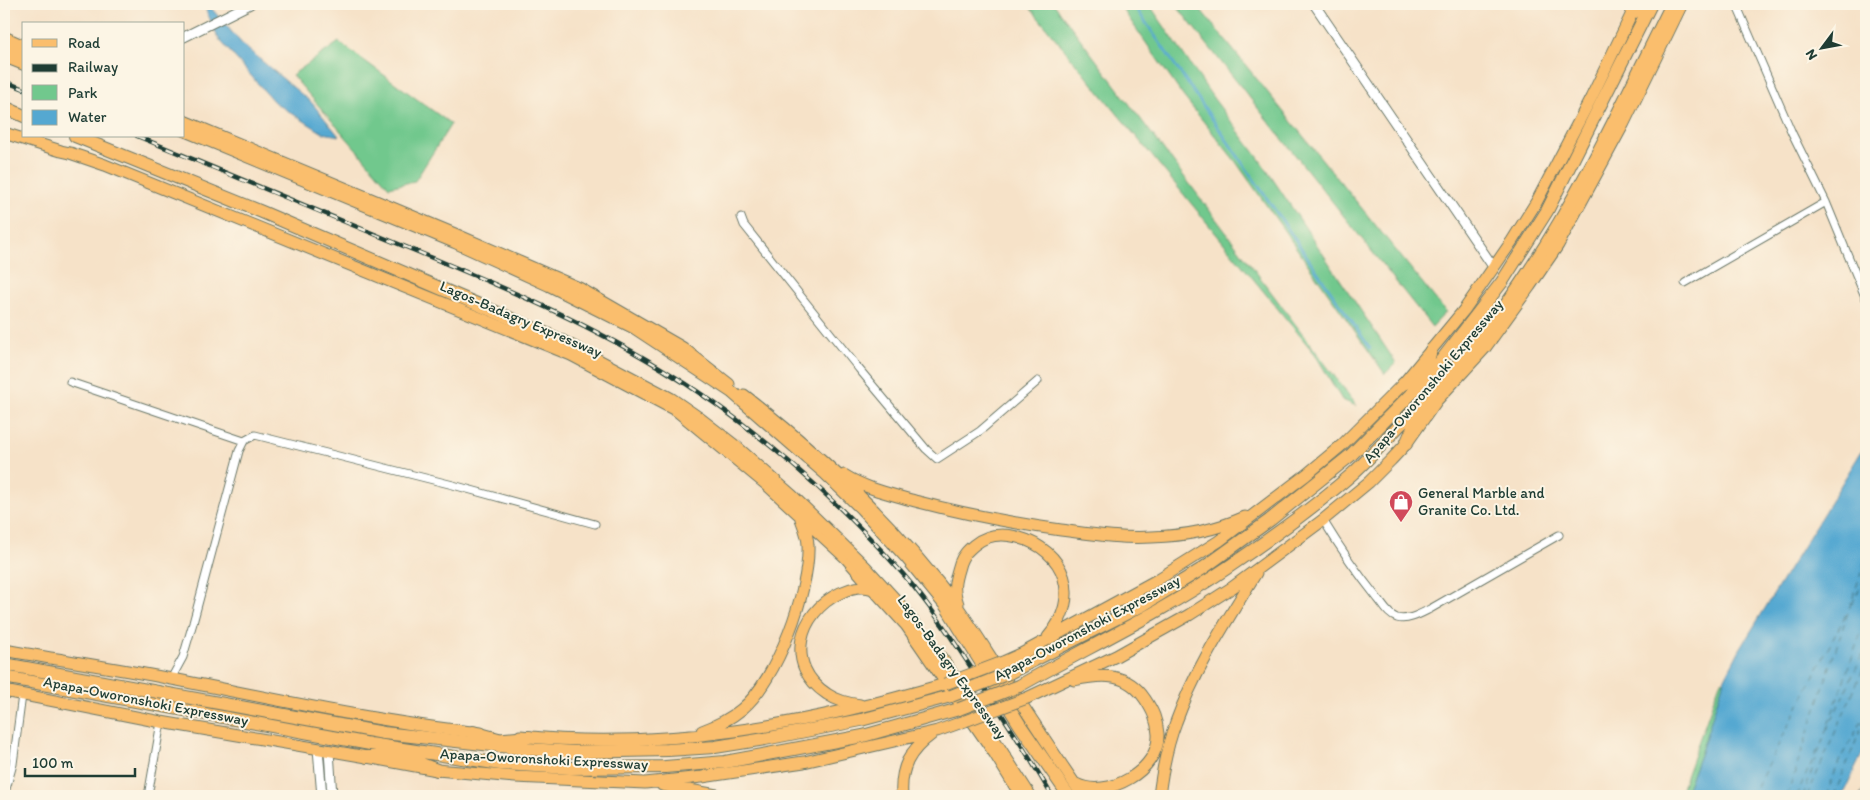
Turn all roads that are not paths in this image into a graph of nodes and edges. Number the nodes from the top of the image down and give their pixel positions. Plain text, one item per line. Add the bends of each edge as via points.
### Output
1 (250, 4) edge
2 (1314, 4) edge
3 (1672, 4) edge
4 (1682, 4) edge
5 (1736, 4) edge
6 (1643, 7) edge
7 (185, 36) edge
8 (4, 37) edge
9 (22, 45) edge
10 (4, 46) edge
11 (22, 55) edge
12 (4, 56) edge
13 (22, 63) edge
14 (4, 108) edge
15 (4, 113) edge
16 (22, 116) edge
17 (22, 117) edge
18 (185, 121) edge
19 (185, 130) edge
20 (4, 133) edge
21 (80, 138) edge
22 (1826, 202) junction
23 (740, 217) dead end
24 (1494, 268) junction
25 (1685, 283) dead end
26 (1866, 299) edge
27 (1431, 350) junction
28 (1038, 381) dead end
29 (70, 382) dead end
30 (1415, 384) junction
31 (1434, 395) junction
32 (1415, 422) junction
33 (1392, 433) junction
34 (244, 441) junction
35 (1406, 444) junction
36 (819, 457) junction
37 (1264, 507) junction
38 (799, 516) junction
39 (1323, 520) junction
40 (595, 524) dead end
41 (1558, 535) dead end
42 (1259, 567) junction
43 (873, 589) junction
44 (960, 610) junction
45 (1043, 642) junction
46 (4, 650) edge
47 (4, 664) edge
48 (1006, 667) junction
49 (4, 677) edge
50 (172, 679) junction
51 (1060, 684) junction
52 (948, 690) junction
53 (4, 691) edge
54 (22, 695) junction
55 (864, 706) junction
56 (161, 722) junction
57 (937, 731) junction
58 (473, 737) junction
59 (686, 738) junction
60 (528, 743) junction
61 (370, 744) junction
62 (324, 750) junction
63 (439, 754) junction
64 (400, 756) junction
65 (368, 757) junction
66 (437, 770) junction
67 (1071, 778) junction
68 (645, 782) junction
69 (4, 796) edge
70 (148, 796) edge
71 (322, 796) edge
72 (332, 796) edge
73 (722, 796) edge
74 (902, 796) edge
75 (1021, 796) edge
76 (1030, 796) edge
77 (1069, 796) edge
78 (1083, 796) edge
79 (1158, 796) edge

1 - 7 street
2 - 24 street
3 - 31 highway, Apapa-Oworonshoki Expressway via 1566,212 1518,288
4 - 31 main road, Apapa-Oworonshoki Expressway via 1623,125 1558,245 1484,348
5 - 22 street via 1792,134
6 - 24 main road, Apapa-Oworonshoki Expressway via 1537,201
6 - 30 highway, Apapa-Oworonshoki Expressway via 1547,211 1502,282 1440,362
8 - 9 main road
10 - 11 highway
12 - 13 highway
14 - 16 highway
15 - 17 highway
18 - 36 main road via 579,288 682,348 790,430
19 - 77 highway, Lagos-Badagry Expressway via 455,242 549,285 635,328 732,392 861,508 907,558 946,606 1020,725
20 - 38 main road, Lagos-Badagry Expressway via 105,166 572,355 677,411 767,485
21 - 76 highway, Lagos-Badagry Expressway via 554,337 670,399 700,419 792,496 898,603 944,662
22 - 25 street
22 - 26 street
23 - 28 street via 859,369 937,460 980,431
24 - 27 main road, Apapa-Oworonshoki Expressway
27 - 30 highway
27 - 30 main road, Apapa-Oworonshoki Expressway
29 - 34 street
30 - 31 highway
30 - 37 main road, Apapa-Oworonshoki Expressway
30 - 48 highway, Apapa-Oworonshoki Expressway via 1351,455 1202,570 1135,610
31 - 32 highway
31 - 33 highway, Apapa-Oworonshoki Expressway
31 - 35 main road, Apapa-Oworonshoki Expressway
32 - 33 highway
32 - 35 highway
33 - 63 highway, Apapa-Oworonshoki Expressway, bridge via 1353,473 1315,505 1226,569 1164,607 1019,686 959,709 863,736 725,762 665,767 570,768 501,764
34 - 40 street via 256,435
34 - 50 street via 193,624
35 - 39 main road, Apapa-Oworonshoki Expressway via 1369,482
36 - 37 main road via 857,483 890,494 996,520 1094,534 1152,537 1205,531
36 - 44 main road via 885,522
37 - 45 main road, Apapa-Oworonshoki Expressway via 1186,562
38 - 43 main road, Lagos-Badagry Expressway via 846,558
38 - 59 main road via 808,544 804,584 774,668 743,709 723,722
39 - 41 street via 1343,555 1389,613 1404,619 1430,609
39 - 42 main road, Apapa-Oworonshoki Expressway
42 - 51 main road, Apapa-Oworonshoki Expressway via 1189,616
42 - 79 main road via 1206,655 1176,722
43 - 55 main road via 846,590 818,607 809,618 801,644 805,666 816,686 840,701
43 - 75 main road, Lagos-Badagry Expressway via 906,625
44 - 45 main road via 954,582 963,555 980,540 997,534 1032,541 1050,554 1060,567 1065,585 1066,604 1061,618
44 - 67 main road
45 - 48 main road, Apapa-Oworonshoki Expressway
46 - 50 main road, Apapa-Oworonshoki Expressway
47 - 58 highway, Apapa-Oworonshoki Expressway via 384,732
48 - 52 highway, Apapa-Oworonshoki Expressway, bridge
49 - 61 highway, Apapa-Oworonshoki Expressway
50 - 58 main road, Apapa-Oworonshoki Expressway
51 - 57 main road, Apapa-Oworonshoki Expressway, bridge
51 - 67 main road via 1094,676 1113,676 1125,681 1139,689 1155,714 1158,736 1153,757 1144,771 1118,791 1098,794 1082,789
52 - 55 main road, Apapa-Oworonshoki Expressway
52 - 60 highway, Apapa-Oworonshoki Expressway via 861,720 715,747 575,752
53 - 54 main road, Apapa-Oworonshoki Expressway
54 - 56 main road, Apapa-Oworonshoki Expressway
54 - 69 street via 13,764
55 - 59 main road, Apapa-Oworonshoki Expressway
56 - 62 main road, Apapa-Oworonshoki Expressway
56 - 70 street
57 - 68 main road, Apapa-Oworonshoki Expressway via 787,765
57 - 74 main road via 911,754 904,769
58 - 60 highway, Apapa-Oworonshoki Expressway
58 - 60 highway
59 - 60 main road, Apapa-Oworonshoki Expressway
61 - 63 highway, Apapa-Oworonshoki Expressway
61 - 64 highway
62 - 65 main road, Apapa-Oworonshoki Expressway
62 - 71 street
62 - 72 street
63 - 64 highway
64 - 65 highway
64 - 66 highway
65 - 66 main road, Apapa-Oworonshoki Expressway
66 - 68 main road, Apapa-Oworonshoki Expressway
67 - 78 main road
68 - 73 main road

